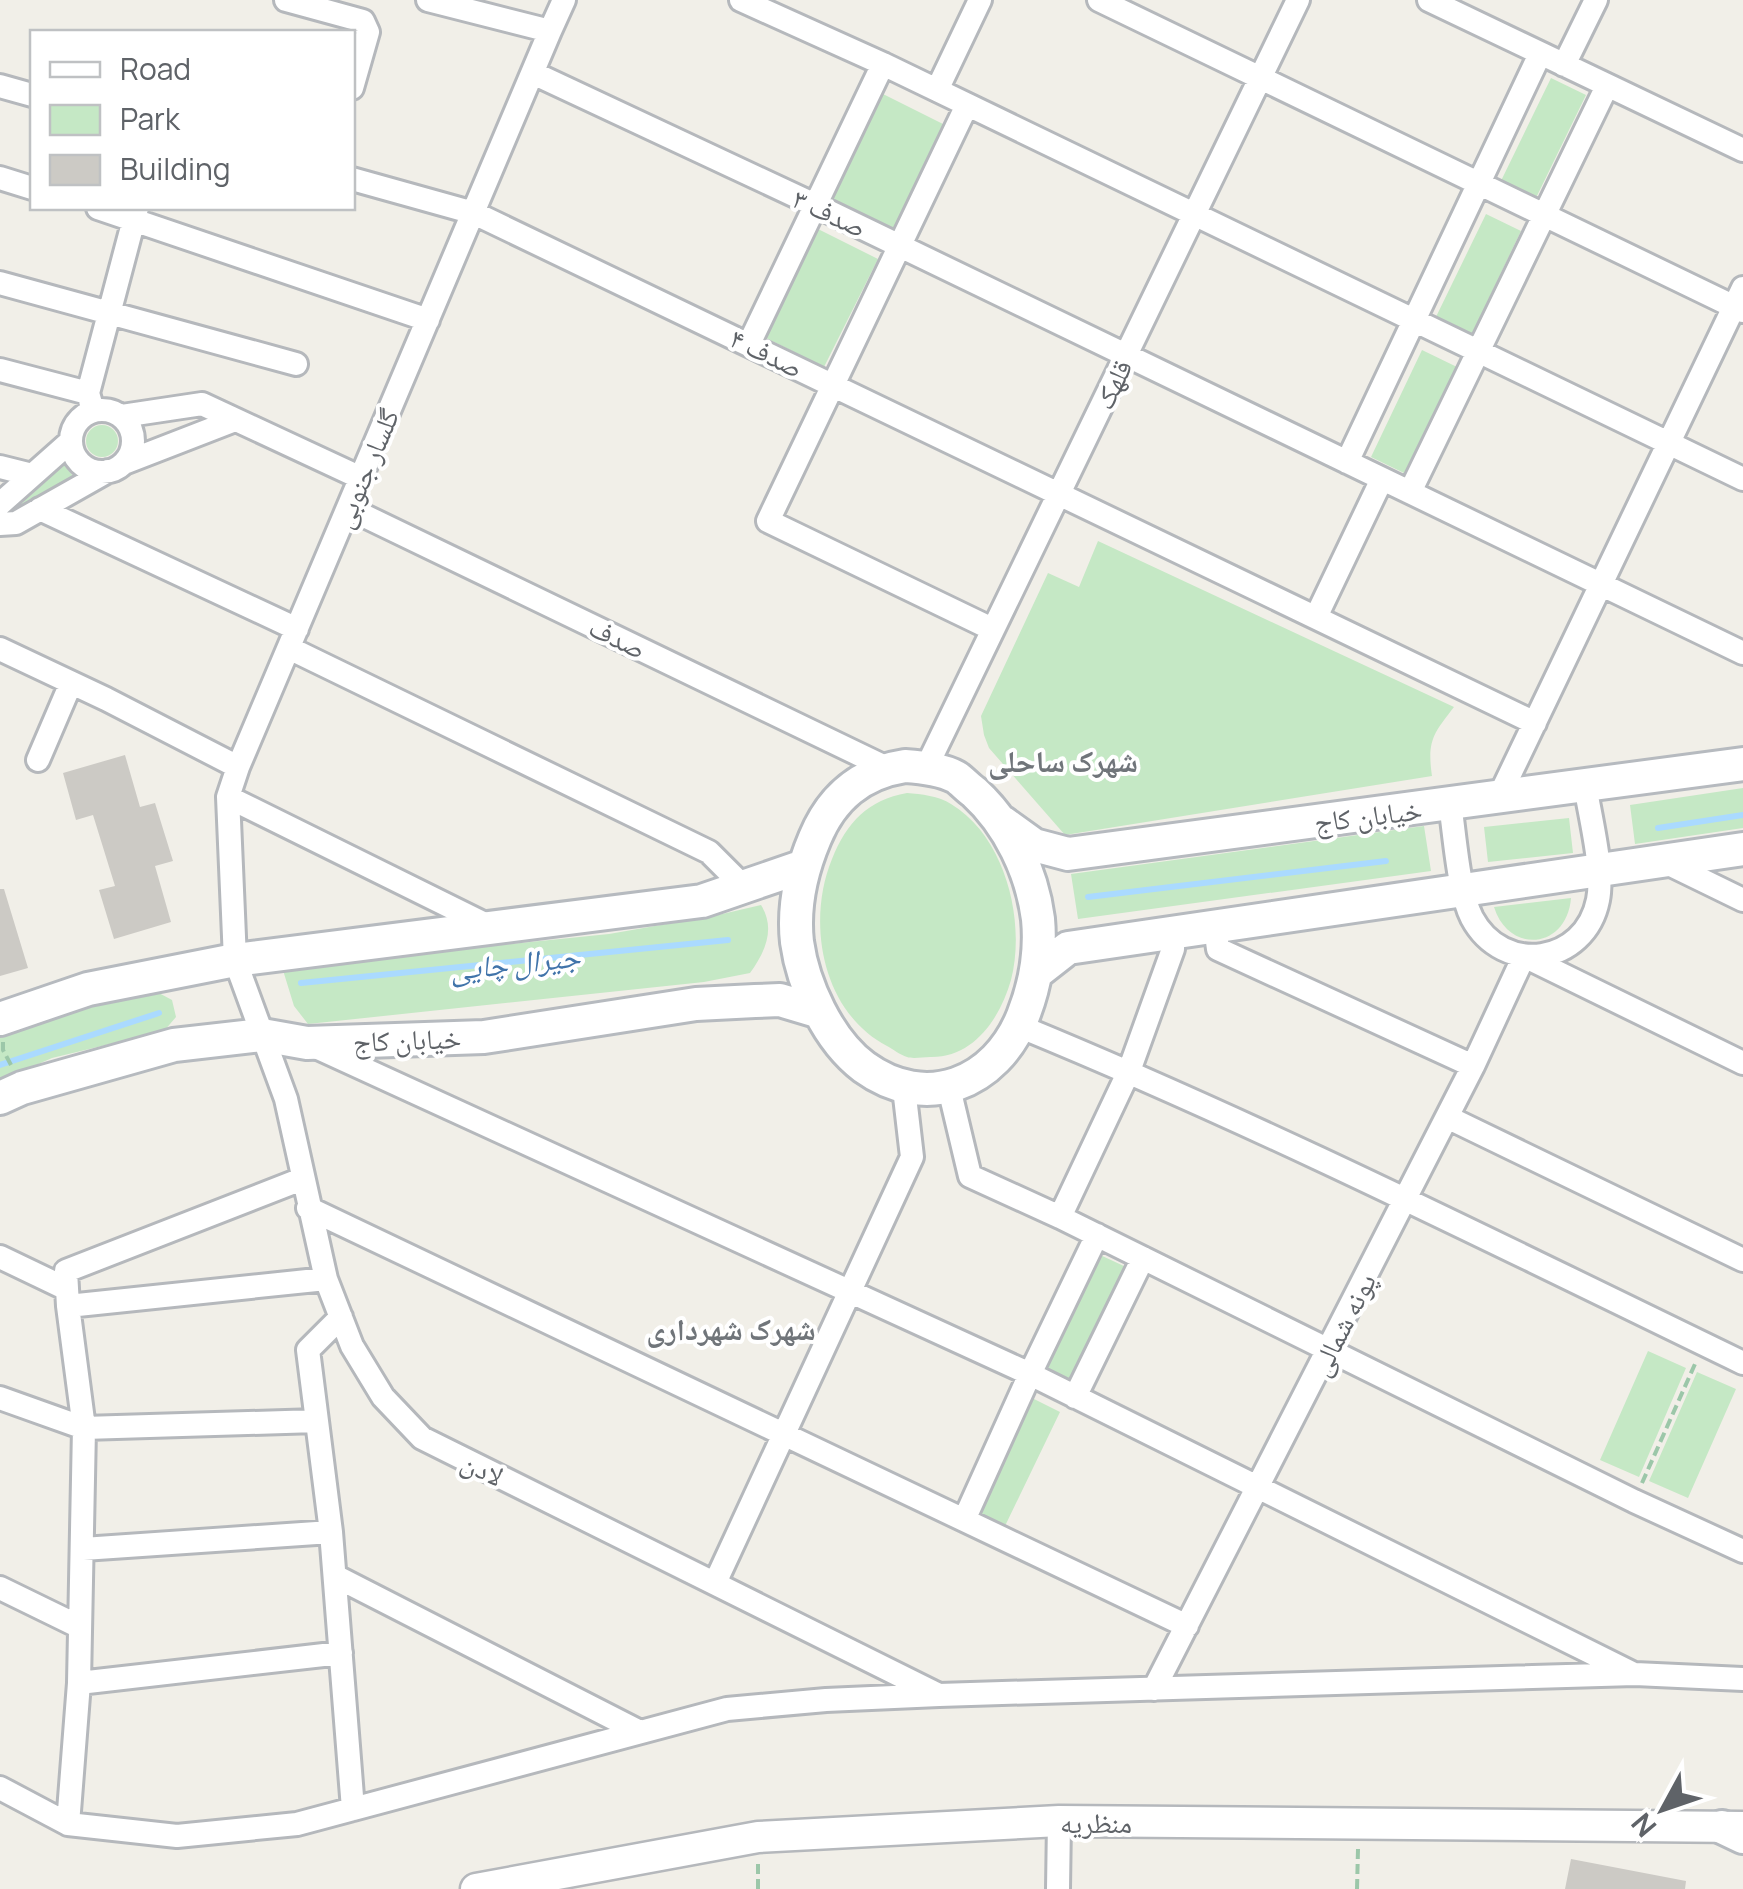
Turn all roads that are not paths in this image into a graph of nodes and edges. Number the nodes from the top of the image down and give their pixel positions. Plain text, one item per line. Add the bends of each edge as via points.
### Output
1 (286, 0) edge
2 (428, 0) edge
3 (564, 0) edge
4 (741, 0) edge
5 (980, 0) edge
6 (1099, 0) edge
7 (1298, 0) edge
8 (1429, 0) edge
9 (1596, 0) edge
10 (550, 32) junction
11 (1540, 54) junction
12 (883, 64) junction
13 (1564, 66) junction
14 (533, 73) junction
15 (355, 78) edge
16 (1260, 78) junction
17 (0, 86) edge
18 (1608, 86) junction
19 (937, 90) junction
20 (30, 94) edge
21 (968, 104) junction
22 (1743, 150) edge
23 (0, 178) edge
24 (355, 180) edge
25 (1480, 184) junction
26 (30, 187) edge
27 (815, 205) junction
28 (135, 213) edge
29 (474, 213) junction
30 (1194, 214) junction
31 (1543, 214) junction
32 (900, 246) junction
33 (0, 282) edge
34 (1740, 302) edge
35 (108, 314) junction
36 (428, 320) junction
37 (1414, 320) junction
38 (749, 344) junction
39 (1478, 351) junction
40 (1125, 356) junction
41 (296, 364) dead end
42 (0, 370) edge
43 (834, 384) junction
44 (90, 402) junction
45 (122, 416) junction
46 (234, 420) junction
47 (71, 441) junction
48 (1669, 443) junction
49 (1347, 462) junction
50 (0, 467) edge
51 (116, 467) junction
52 (32, 476) junction
53 (361, 478) junction
54 (1382, 479) junction
55 (1743, 479) edge
56 (1410, 492) junction
57 (1059, 493) junction
58 (0, 504) edge
59 (348, 508) junction
60 (40, 509) junction
61 (0, 524) edge
62 (1601, 584) junction
63 (1316, 617) junction
64 (992, 629) junction
65 (293, 638) junction
66 (0, 649) edge
67 (1743, 652) edge
68 (72, 683) junction
69 (1535, 723) junction
70 (38, 760) dead end
71 (1743, 764) edge
72 (238, 767) junction
73 (887, 768) junction
74 (926, 768) junction
75 (1585, 785) junction
76 (228, 797) junction
77 (1499, 797) junction
78 (1450, 804) junction
79 (1000, 822) junction
80 (1743, 849) edge
81 (1664, 861) junction
82 (804, 866) junction
83 (1598, 870) junction
84 (744, 887) junction
85 (1463, 890) junction
86 (1743, 900) edge
87 (1215, 926) junction
88 (493, 928) junction
89 (1173, 932) junction
90 (1524, 956) junction
91 (235, 960) junction
92 (1036, 973) junction
93 (820, 1012) junction
94 (1019, 1026) junction
95 (2, 1034) edge
96 (262, 1035) junction
97 (306, 1043) junction
98 (1743, 1064) edge
99 (1473, 1066) junction
100 (1129, 1071) junction
101 (8, 1086) edge
102 (904, 1088) junction
103 (949, 1088) junction
104 (1447, 1117) junction
105 (302, 1179) junction
106 (1405, 1199) junction
107 (308, 1208) junction
108 (1060, 1216) junction
109 (1097, 1235) junction
110 (0, 1257) edge
111 (1144, 1258) junction
112 (1743, 1260) edge
113 (326, 1279) junction
114 (850, 1293) junction
115 (67, 1298) junction
116 (341, 1317) junction
117 (1328, 1350) junction
118 (1743, 1363) edge
119 (1030, 1374) junction
120 (1074, 1397) junction
121 (0, 1398) edge
122 (316, 1421) junction
123 (84, 1428) junction
124 (784, 1433) junction
125 (1258, 1488) junction
126 (964, 1520) junction
127 (332, 1532) junction
128 (82, 1549) junction
129 (1743, 1550) edge
130 (336, 1576) junction
131 (715, 1583) junction
132 (0, 1588) edge
133 (80, 1626) junction
134 (1187, 1626) junction
135 (341, 1653) junction
136 (1635, 1674) junction
137 (1743, 1679) edge
138 (78, 1683) junction
139 (1154, 1689) junction
140 (939, 1695) junction
141 (640, 1732) junction
142 (0, 1788) edge
143 (353, 1809) junction
144 (1059, 1821) junction
145 (68, 1824) junction
146 (1736, 1830) edge
147 (476, 1889) edge
148 (1058, 1889) edge

1 - 15 street via 362,21 368,32
2 - 10 street
3 - 10 street, گلسار جنوبی
4 - 12 street
5 - 19 street
6 - 16 street
7 - 16 street, قلهک
8 - 11 street
9 - 13 street
10 - 14 street, گلسار جنوبی
11 - 13 street
11 - 25 street
12 - 19 street
12 - 27 street
13 - 18 street
14 - 27 street, صدف ۳
14 - 29 street, گلسار جنوبی
16 - 25 street
16 - 30 street, قلهک
17 - 20 street
18 - 22 street
18 - 31 street
19 - 21 street
21 - 30 street
21 - 32 street
23 - 26 street
24 - 29 street, صدف ۴
25 - 31 street
25 - 37 street
27 - 32 street, صدف ۳
27 - 38 street
28 - 35 street
28 - 36 street
29 - 36 street, گلسار جنوبی
29 - 38 street, صدف ۴
30 - 37 street
30 - 40 street, قلهک
31 - 34 street
31 - 39 street
32 - 40 street, صدف ۳
32 - 43 street
33 - 35 street
34 - 48 street
35 - 41 street
35 - 44 street
36 - 53 street, گلسار جنوبی
37 - 39 street
37 - 49 street
38 - 43 street, صدف ۴
39 - 48 street
39 - 56 street
40 - 49 street, صدف ۳
40 - 57 street, قلهک
42 - 44 street
43 - 57 street, صدف ۴
43 - 64 street via 768,521
44 - 45 street
44 - 47 street
45 - 46 street via 202,404
45 - 51 street via 133,445
46 - 51 street
46 - 53 street
47 - 51 street via 85,466
47 - 52 street
48 - 55 street
48 - 62 street
49 - 54 street, صدف ۳
50 - 52 street
51 - 60 street
52 - 58 street
53 - 59 street, گلسار جنوبی
54 - 56 street, صدف ۳
54 - 63 street
56 - 62 street, صدف ۳
57 - 63 street, صدف ۴
57 - 64 street, قلهک
59 - 65 street, گلسار جنوبی
59 - 73 street, صدف
60 - 61 street via 16,524
60 - 65 street
62 - 67 street, صدف ۳
62 - 69 street
63 - 69 street, صدف ۴
64 - 74 street, قلهک
65 - 72 street, گلسار جنوبی
65 - 84 street via 709,852
66 - 68 street
68 - 70 street
68 - 72 street
69 - 77 street
71 - 75 main road, خیابان کاج
72 - 76 street, گلسار جنوبی
73 - 74 main road
73 - 82 main road via 841,796
74 - 79 main road via 957,778
75 - 77 main road, خیابان کاج
75 - 83 street
76 - 88 street
76 - 91 street, گلسار جنوبی
77 - 78 main road, خیابان کاج
78 - 79 main road, خیابان کاج via 1068,854 1034,844
78 - 85 street
79 - 92 main road via 1026,868 1038,920
80 - 81 main road
81 - 83 main road
81 - 86 street
82 - 84 main road
82 - 93 main road via 797,941
83 - 85 main road
83 - 90 street via 1600,895 1582,936 1563,949
84 - 88 main road via 702,901
85 - 87 main road
85 - 90 street via 1481,932
87 - 89 main road
87 - 99 street via 1218,948
88 - 91 main road
89 - 92 main road via 1068,948
89 - 100 street via 1174,949
90 - 98 street
90 - 99 street, پونه شمالی
91 - 95 main road via 88,989
91 - 96 street, گلسار جنوبی
92 - 94 main road
93 - 97 main road, خیابان کاج via 780,1000 696,1004 484,1037
93 - 102 main road via 864,1066
94 - 100 street
94 - 103 main road via 982,1073
96 - 97 main road, خیابان کاج
96 - 101 main road, خیابان کاج via 174,1045 22,1088
96 - 105 street, لادن via 286,1099
97 - 114 street
99 - 104 street, پونه شمالی
100 - 106 street
100 - 108 street
102 - 103 main road
102 - 114 street via 912,1157
103 - 108 street via 970,1176
104 - 106 street, پونه شمالی
104 - 112 street
105 - 107 street, لادن
105 - 115 street via 66,1271
106 - 117 street, پونه شمالی
106 - 118 street
107 - 113 street, لادن
107 - 124 street
108 - 109 street
109 - 111 street
109 - 119 street
110 - 115 street
111 - 117 street
111 - 120 street
113 - 115 street
113 - 116 street, لادن
114 - 119 street
114 - 124 street
115 - 123 street
116 - 122 street via 308,1350
116 - 131 street, لادن via 383,1397 422,1438
117 - 125 street, پونه شمالی
117 - 129 street
119 - 120 street
119 - 126 street
120 - 125 street
121 - 123 street
122 - 123 street
122 - 127 street
123 - 128 street
124 - 126 street
124 - 131 street
125 - 134 street, پونه شمالی
125 - 136 street
126 - 134 street
127 - 128 street
127 - 130 street
128 - 133 street
130 - 135 street
130 - 141 street
131 - 140 street, لادن
132 - 133 street
133 - 138 street
134 - 139 street, پونه شمالی
135 - 138 street
135 - 143 street
136 - 137 street
136 - 139 street
138 - 145 street
139 - 140 street
140 - 141 street via 728,1709
141 - 143 street
142 - 145 street
143 - 145 street via 297,1824 177,1836
144 - 146 street, منظریه
144 - 147 street, منظریه via 758,1836
144 - 148 street

